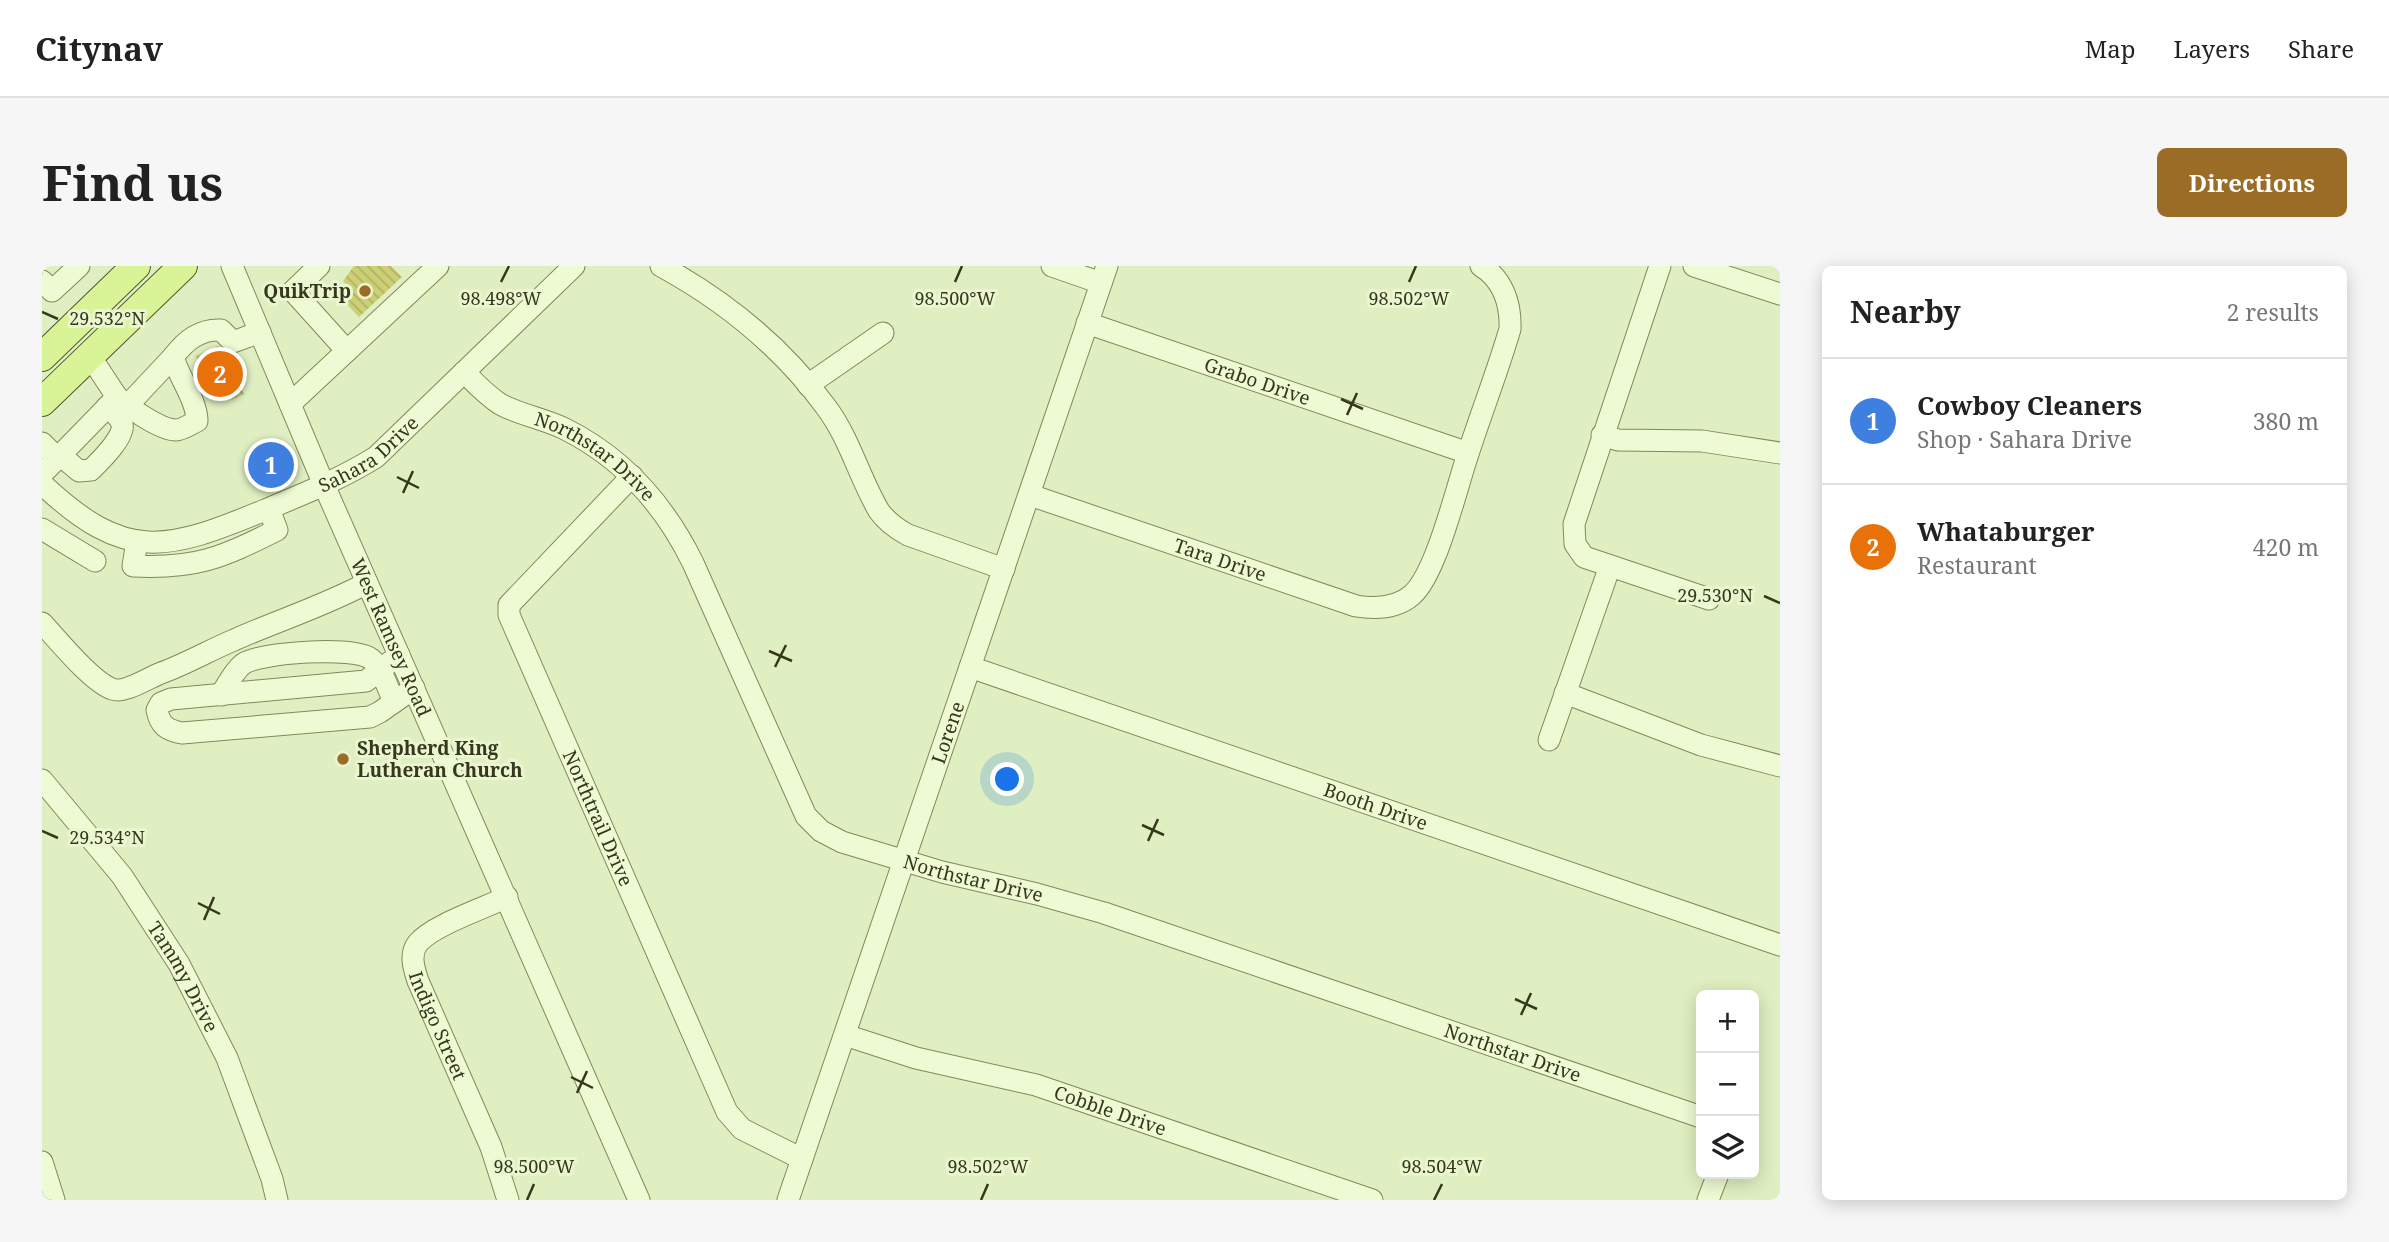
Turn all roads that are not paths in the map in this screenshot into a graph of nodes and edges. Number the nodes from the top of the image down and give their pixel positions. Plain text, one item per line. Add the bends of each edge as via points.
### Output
1 (79, 266) edge
2 (136, 266) edge
3 (183, 266) edge
4 (232, 266) edge
5 (438, 266) edge
6 (574, 266) edge
7 (661, 266) edge
8 (1053, 266) edge
9 (1481, 266) edge
10 (1660, 266) edge
11 (1694, 266) edge
12 (305, 271) edge
13 (1104, 274) edge
14 (42, 281) edge
15 (1780, 294) edge
16 (1087, 323) junction
17 (260, 332) junction
18 (883, 333) dead end
19 (46, 347) edge
20 (347, 351) junction
21 (90, 356) junction
22 (173, 357) junction
23 (464, 372) junction
24 (808, 385) junction
25 (42, 402) edge
26 (117, 403) junction
27 (290, 404) junction
28 (1602, 435) junction
29 (42, 443) edge
30 (1468, 453) junction
31 (1780, 453) edge
32 (59, 456) junction
33 (42, 474) edge
34 (632, 476) junction
35 (42, 484) edge
36 (324, 485) junction
37 (1030, 495) junction
38 (269, 509) junction
39 (84, 520) junction
40 (42, 529) edge
41 (205, 534) junction
42 (137, 541) junction
43 (169, 542) junction
44 (71, 546) junction
45 (95, 561) dead end
46 (210, 561) junction
47 (1611, 566) junction
48 (169, 568) junction
49 (1004, 569) junction
50 (367, 583) junction
51 (1709, 599) dead end
52 (42, 623) edge
53 (399, 655) junction
54 (970, 667) junction
55 (379, 670) junction
56 (414, 688) junction
57 (1565, 693) junction
58 (221, 695) junction
59 (394, 702) junction
60 (1549, 740) dead end
61 (1780, 766) edge
62 (42, 780) edge
63 (904, 860) junction
64 (507, 897) junction
65 (1780, 945) edge
66 (845, 1035) junction
67 (1698, 1116) edge
68 (802, 1159) junction
69 (42, 1162) edge
70 (1716, 1179) edge
71 (54, 1200) edge
72 (277, 1200) edge
73 (508, 1200) edge
74 (639, 1200) edge
75 (788, 1200) edge
76 (1372, 1200) edge
77 (1708, 1200) edge

1 - 14 street via 52,291
2 - 19 main road
3 - 21 main road
4 - 17 street, West Ramsey Road
5 - 20 street
6 - 23 street, Sahara Drive
7 - 24 street via 732,310
8 - 13 street
9 - 30 street via 1500,282 1508,301 1510,329
10 - 28 street
11 - 15 street
12 - 20 street via 293,291
13 - 16 street, Lorene
16 - 30 street, Grabo Drive
16 - 37 street, Lorene
17 - 22 street via 233,342 221,330 200,332
17 - 27 street, West Ramsey Road
18 - 24 street
20 - 27 street
21 - 25 main road
21 - 26 street
22 - 26 street
22 - 26 street via 197,410 197,421 177,430
23 - 34 street, Northstar Drive via 502,405 587,440
23 - 36 street, Sahara Drive via 376,457
24 - 49 street via 850,446 880,513 895,528
26 - 32 street
26 - 32 street via 123,429 91,470 79,471
27 - 36 street, West Ramsey Road
28 - 31 street via 1618,440 1702,441
28 - 47 street via 1574,524 1575,544 1584,557
29 - 32 street
30 - 37 street, Tara Drive via 1438,548 1420,585 1411,596 1383,608 1356,606
32 - 33 street
34 - 63 street, Northstar Drive via 679,534 806,816 842,842
34 - 68 street, Northtrail Drive via 509,605 509,615 727,1112 742,1129
35 - 39 street, Sahara Drive
36 - 38 street, Sahara Drive
36 - 50 street, West Ramsey Road
37 - 49 street, Lorene
38 - 41 street, Sahara Drive
38 - 46 street via 277,530
39 - 42 street, Sahara Drive
39 - 44 street
40 - 44 street
41 - 43 street, Sahara Drive
41 - 46 street
42 - 43 street, Sahara Drive
42 - 48 street via 133,566
43 - 48 street
44 - 45 street
46 - 48 street
47 - 51 street
47 - 57 street
49 - 54 street, Lorene
50 - 52 street via 125,691 98,680
50 - 53 street, West Ramsey Road
53 - 55 street
53 - 56 street, West Ramsey Road
54 - 63 street, Lorene
54 - 65 street, Booth Drive
55 - 58 street via 366,681
55 - 58 street via 374,661 347,651 283,654 243,664
55 - 59 street
56 - 59 street
56 - 64 street, West Ramsey Road
57 - 60 street
57 - 61 street via 1701,745
58 - 59 street via 161,703 159,720 163,727 182,733 370,717
62 - 72 street, Tammy Drive via 122,876 179,964 228,1058
63 - 66 street, Lorene
63 - 67 street, Northstar Drive via 1104,913
64 - 73 street, Indigo Street via 418,943 413,965 491,1147
64 - 74 street, West Ramsey Road
66 - 68 street, Lorene
66 - 76 street, Cobble Drive via 916,1058 1036,1084
68 - 75 street, Lorene
69 - 71 street
70 - 77 street

